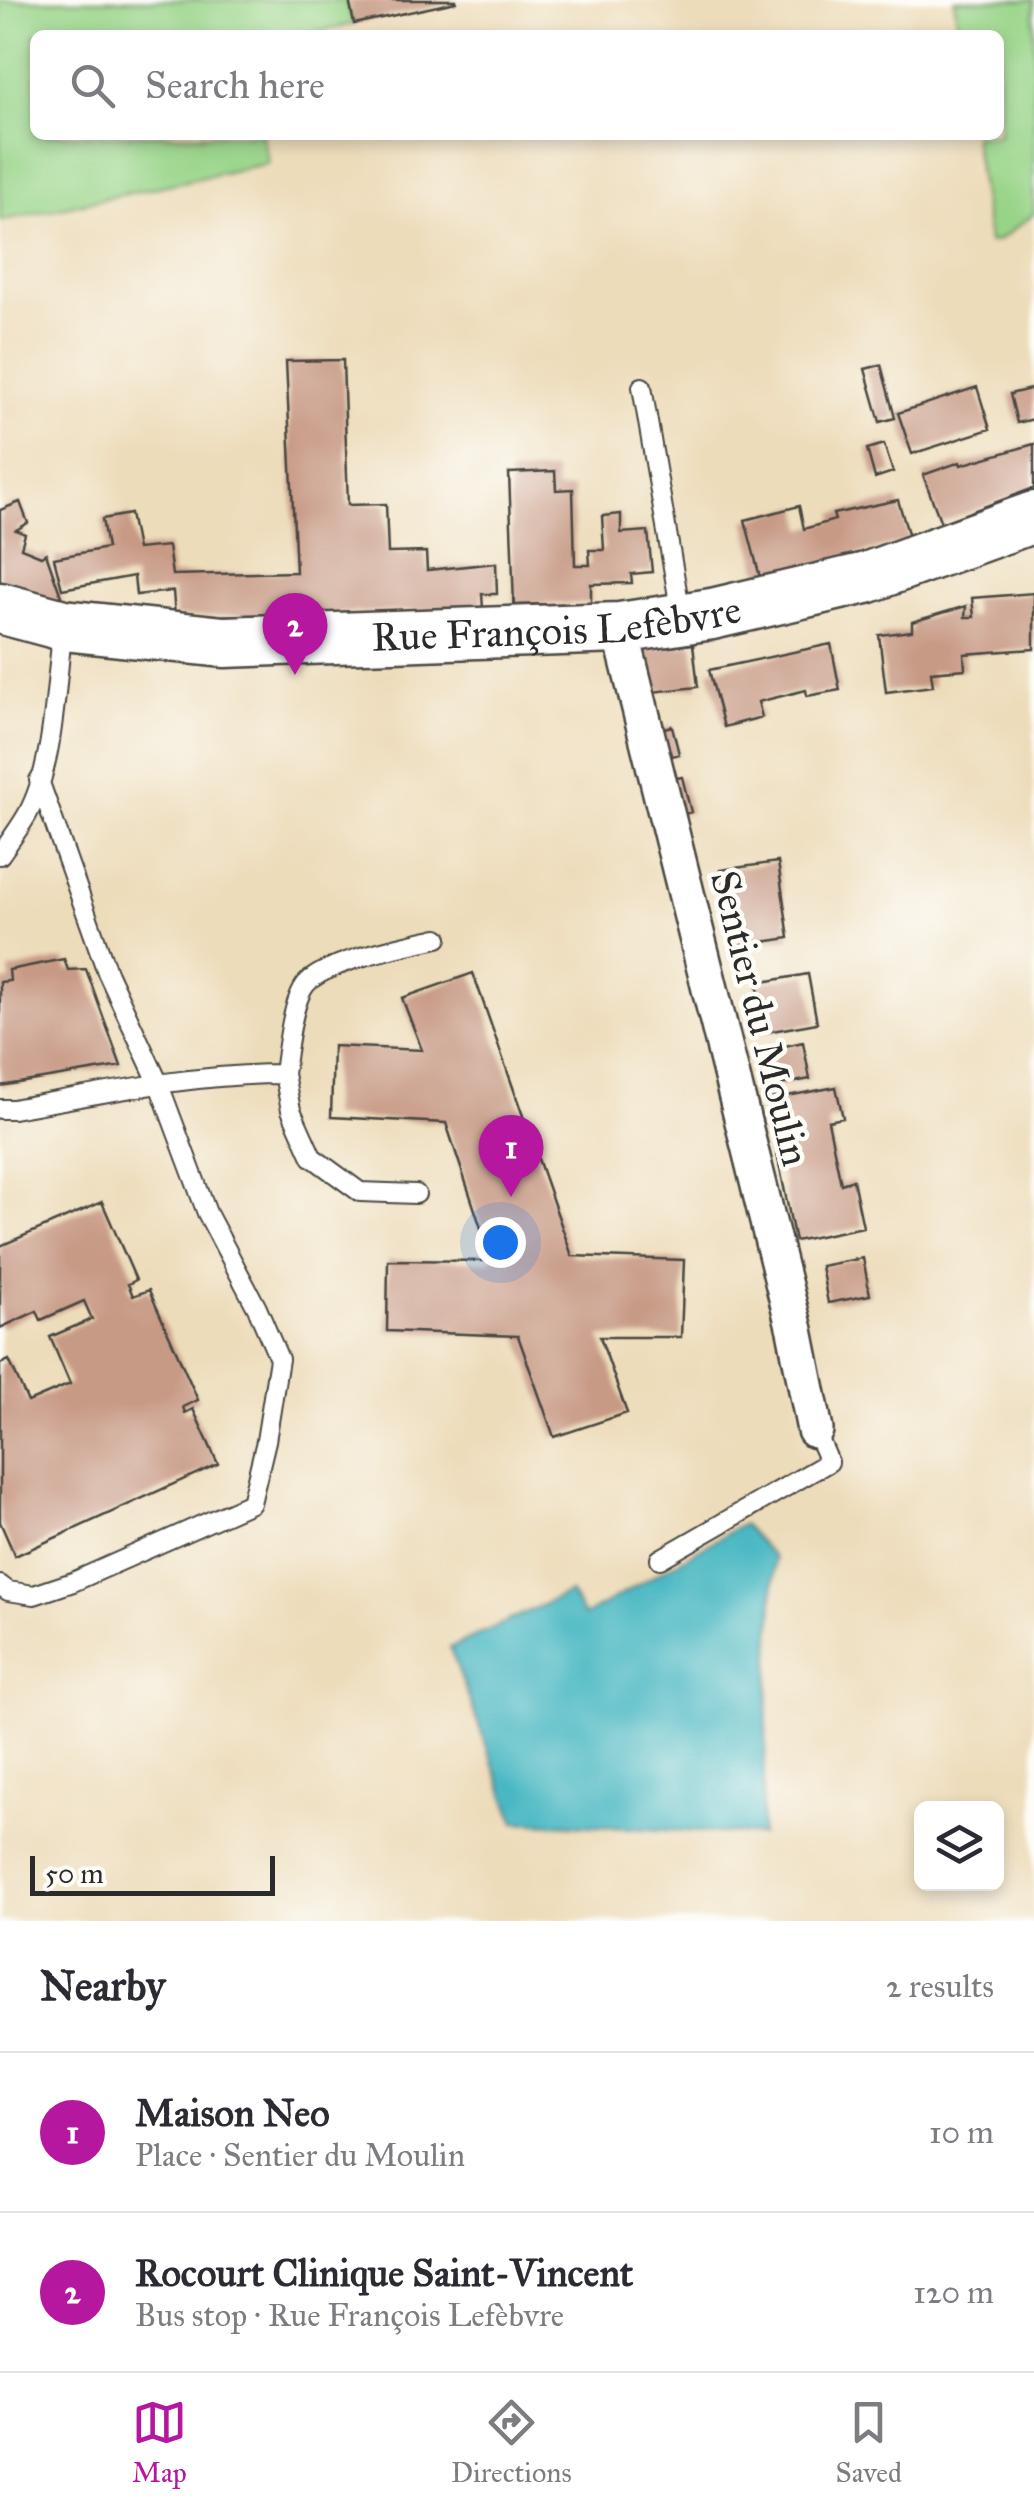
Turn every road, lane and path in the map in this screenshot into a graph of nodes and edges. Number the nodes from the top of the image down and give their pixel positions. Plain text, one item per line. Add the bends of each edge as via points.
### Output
1 (642, 387) dead end
2 (1034, 517) edge
3 (0, 608) edge
4 (682, 620) junction
5 (63, 625) junction
6 (620, 628) junction
7 (39, 780) junction
8 (0, 855) edge
9 (438, 938) dead end
10 (284, 1074) junction
11 (158, 1082) junction
12 (0, 1109) edge
13 (416, 1194) dead end
14 (815, 1430) joint
15 (660, 1559) dead end
16 (0, 1586) edge

1 - 4 lane
2 - 4 main road, Rue François Lefèbvre via 866,578
3 - 5 main road, Rue François Lefèbvre
4 - 6 main road, Rue François Lefèbvre
5 - 6 main road, Rue François Lefèbvre via 224,642
5 - 7 lane
6 - 14 street, Sentier du Moulin
7 - 8 lane via 28,812
7 - 11 lane via 108,972
9 - 10 lane via 360,958 304,986
10 - 11 lane
10 - 13 lane via 312,1158 360,1192
11 - 12 lane
11 - 16 lane via 207,1212 279,1360 251,1503 73,1582 34,1594
14 - 15 lane via 829,1462

